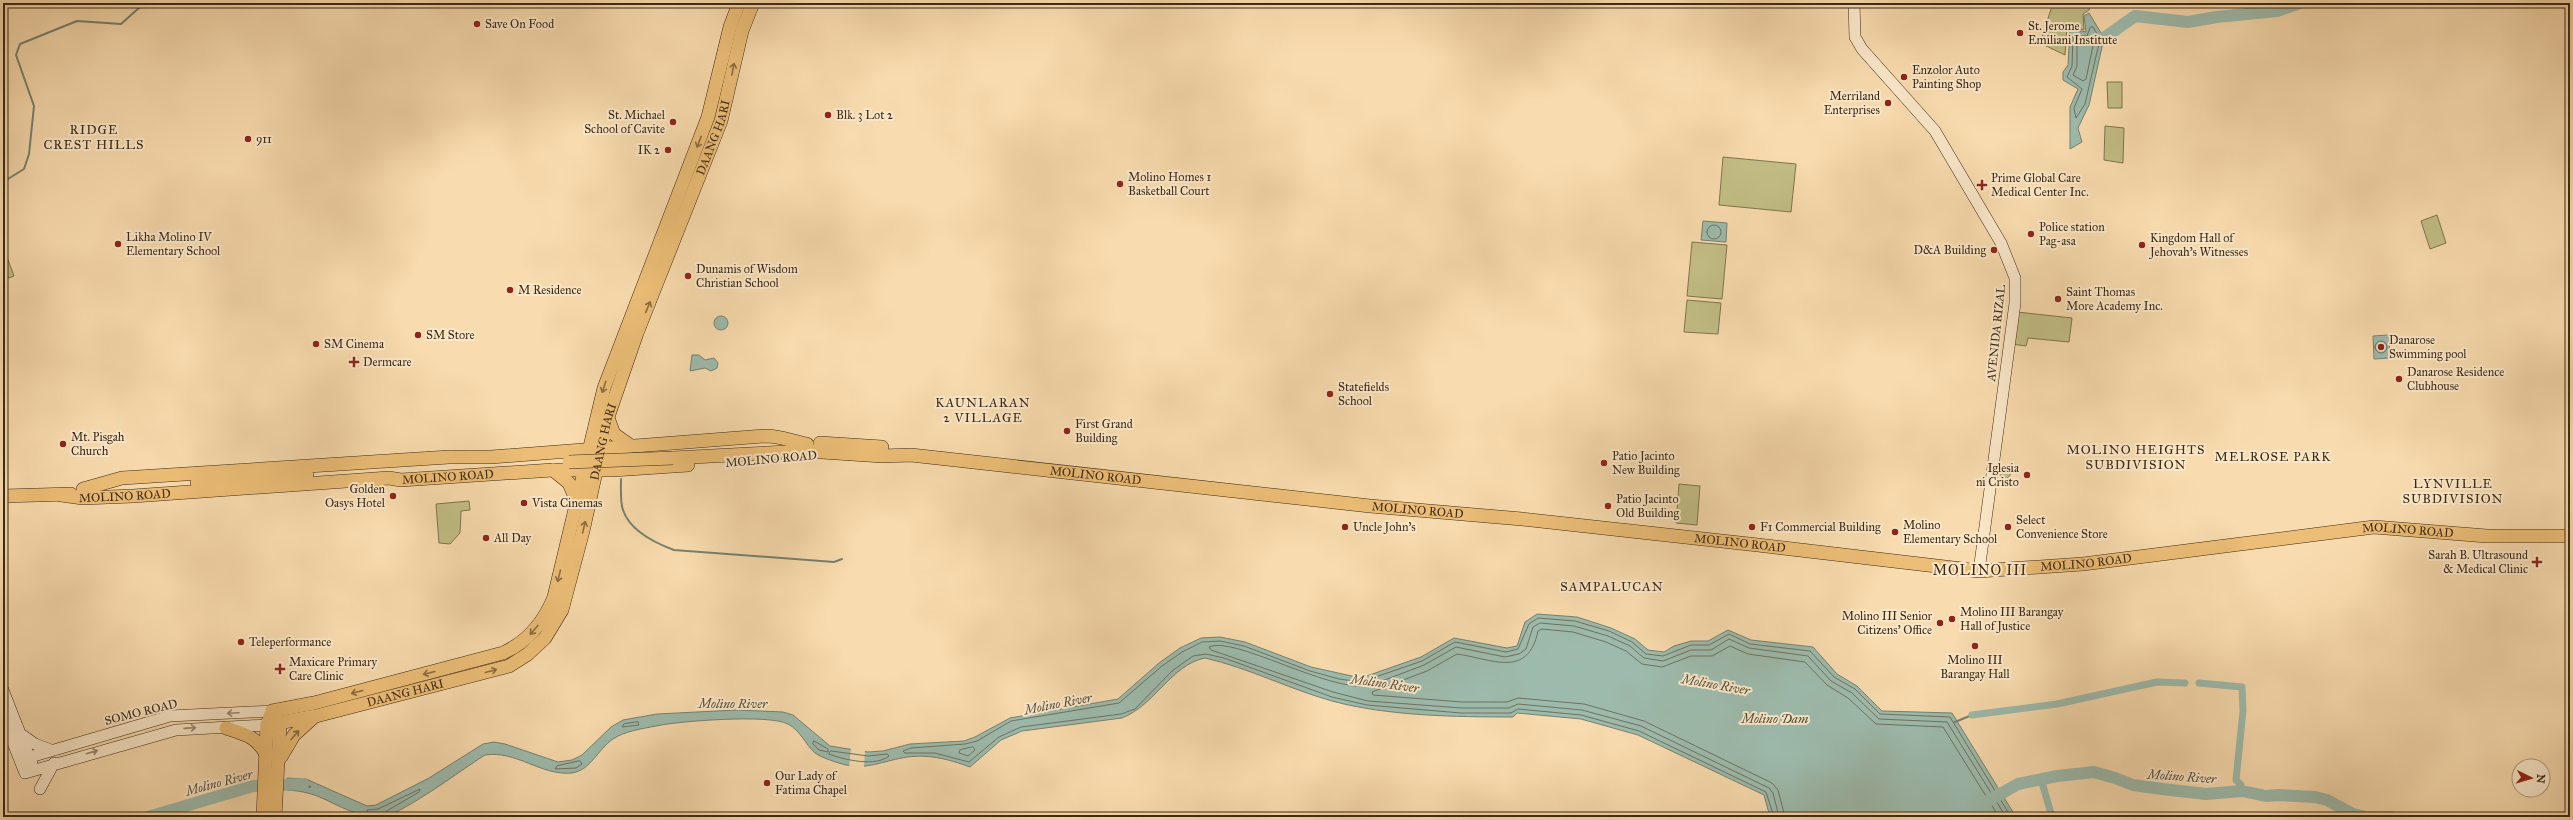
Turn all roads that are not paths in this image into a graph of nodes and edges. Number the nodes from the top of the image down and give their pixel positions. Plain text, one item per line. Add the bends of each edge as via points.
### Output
1 (739, 3) edge
2 (753, 3) edge
3 (1854, 3) edge
4 (711, 105) junction
5 (724, 107) junction
6 (684, 198) junction
7 (623, 353) junction
8 (608, 417) junction
9 (807, 444) junction
10 (612, 447) junction
11 (779, 448) junction
12 (835, 452) junction
13 (910, 455) junction
14 (552, 470) junction
15 (590, 470) junction
16 (82, 489) junction
17 (104, 490) junction
18 (45, 494) junction
19 (62, 495) junction
20 (6, 498) edge
21 (577, 502) junction
22 (2570, 536) edge
23 (1979, 571) junction
24 (3, 690) edge
25 (272, 711) junction
26 (316, 716) junction
27 (3, 718) edge
28 (280, 724) junction
29 (267, 725) junction
30 (226, 728) junction
31 (21, 734) junction
32 (52, 750) junction
33 (266, 755) junction
34 (25, 758) junction
35 (54, 763) junction
36 (279, 764) junction
37 (40, 788) dead end
38 (270, 790) junction
39 (263, 817) edge
40 (276, 817) edge

1 - 4 main road, DAANG HARI via 730,27
5 -> 2 main road, DAANG HARI via 742,31
3 - 23 main road, AVENIDA RIZAL via 1855,37 1862,49 1935,131 2000,243 2015,278 2015,303
4 - 5 main road
4 -> 6 main road, DAANG HARI
5 - 6 main road, DAANG HARI
6 - 7 main road, DAANG HARI
7 - 8 main road, DAANG HARI
7 -> 10 main road, DAANG HARI via 604,388
8 - 10 main road, DAANG HARI
8 - 10 main road via 614,434
9 - 10 main road, MOLINO ROAD via 779,436
9 - 11 main road, MOLINO ROAD
9 - 13 main road, MOLINO ROAD via 882,447
10 - 15 main road, DAANG HARI
10 - 16 main road, MOLINO ROAD via 122,478
11 - 12 main road, MOLINO ROAD
11 - 17 main road, MOLINO ROAD
12 - 13 main road, MOLINO ROAD
12 - 15 main road, MOLINO ROAD via 808,457
13 - 23 main road, MOLINO ROAD via 1377,507 1522,519
14 - 15 main road, MOLINO ROAD
14 - 19 main road, MOLINO ROAD via 401,480 389,478 336,481 282,487 133,496 83,498
14 - 21 main road via 569,483
15 - 21 main road, DAANG HARI
26 -> 15 main road, DAANG HARI via 494,670 520,660 537,647 551,631 562,610
16 - 17 main road, MOLINO ROAD
16 - 18 main road, MOLINO ROAD via 51,490
17 - 19 main road, MOLINO ROAD
18 - 19 main road, MOLINO ROAD
18 - 20 main road, MOLINO ROAD
21 -> 25 main road, DAANG HARI via 550,606 534,630 513,648 488,658 314,703
22 - 23 main road, MOLINO ROAD via 2487,536 2374,527 2083,564
24 - 31 main road
25 - 28 main road
25 - 29 main road
25 -> 32 main road, SOMO ROAD via 170,716
26 - 28 main road, DAANG HARI
36 -> 26 main road via 294,735
27 - 34 main road
28 - 29 main road, DAANG HARI
28 - 36 main road
29 - 30 main road
29 - 33 main road
30 - 33 main road via 250,736 262,746
35 -> 30 main road via 176,730
31 - 32 main road via 35,744
31 - 34 main road
32 - 34 main road, SOMO ROAD
33 - 38 main road via 265,769
34 - 35 main road via 29,771
35 - 37 main road
36 - 38 main road
38 - 39 main road
38 - 40 main road

